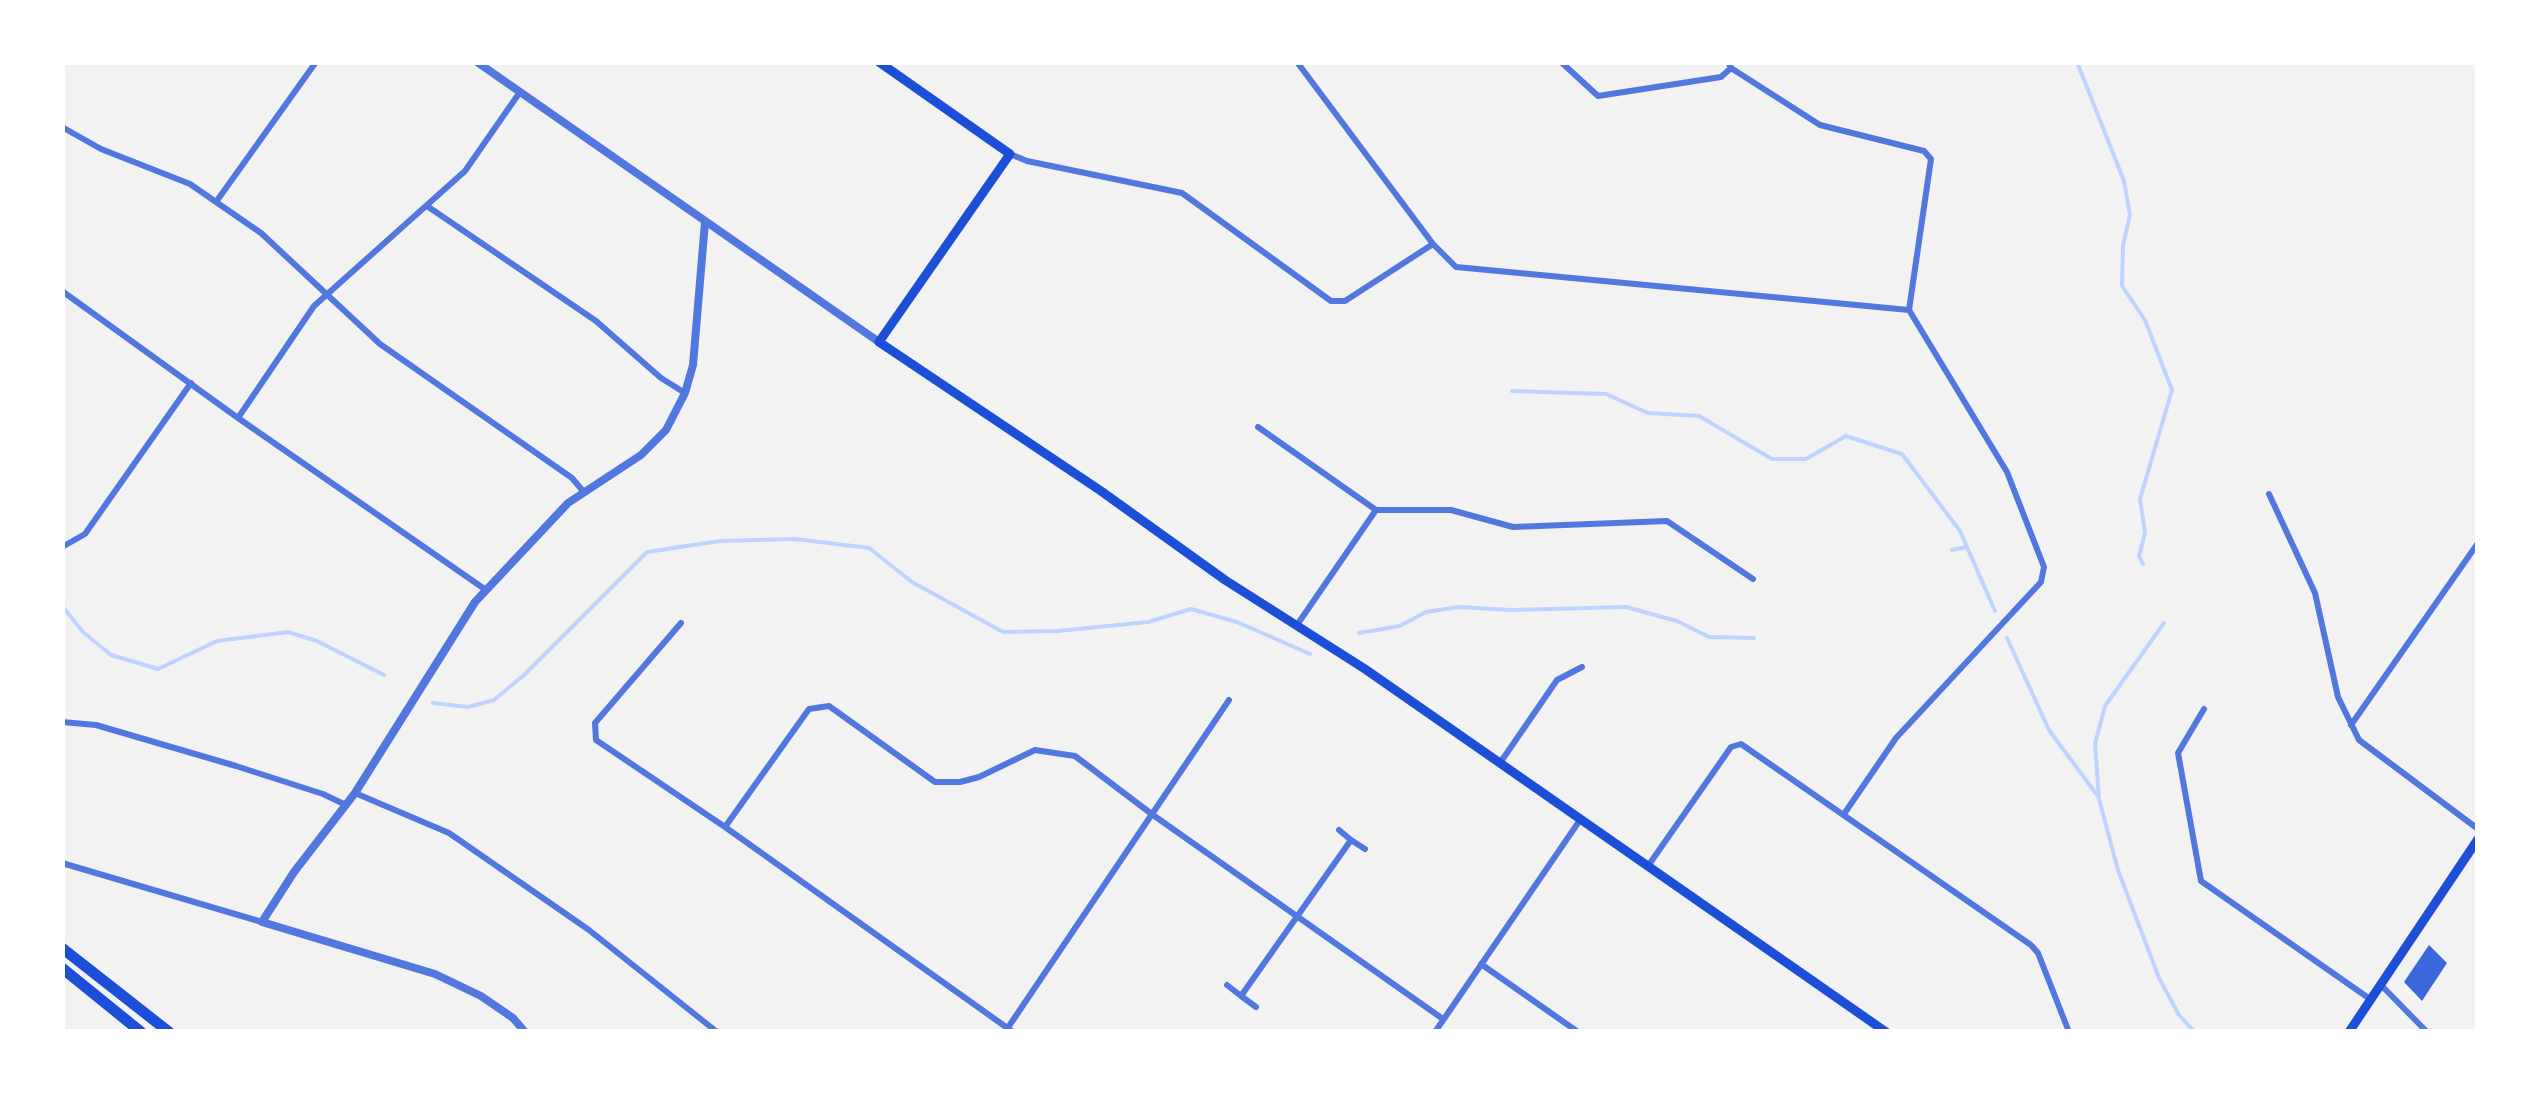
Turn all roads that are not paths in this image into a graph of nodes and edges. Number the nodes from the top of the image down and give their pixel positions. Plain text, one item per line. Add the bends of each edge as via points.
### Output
1 (316, 62) edge
2 (477, 62) edge
3 (879, 62) edge
4 (902, 62) edge
5 (1297, 62) edge
6 (1562, 62) edge
7 (1729, 65) edge
8 (894, 73) junction
9 (520, 92) junction
10 (62, 127) edge
11 (1010, 154) junction
12 (216, 202) junction
13 (427, 206) junction
14 (704, 222) junction
15 (1433, 244) junction
16 (62, 291) edge
17 (327, 293) junction
18 (1909, 310) junction
19 (879, 342) junction
20 (191, 383) junction
21 (686, 393) junction
22 (238, 418) junction
23 (1258, 426) dead end
24 (583, 491) junction
25 (2269, 494) dead end
26 (1376, 510) junction
27 (2478, 542) edge
28 (62, 547) edge
29 (1753, 579) dead end
30 (486, 590) junction
31 (681, 623) dead end
32 (1297, 626) junction
33 (1582, 667) dead end
34 (1229, 700) dead end
35 (2204, 709) dead end
36 (62, 722) edge
37 (2350, 726) junction
38 (1500, 763) junction
39 (355, 793) junction
40 (346, 805) junction
41 (1844, 814) junction
42 (1153, 815) junction
43 (1580, 820) junction
44 (726, 827) junction
45 (2478, 829) edge
46 (1338, 830) dead end
47 (2478, 839) edge
48 (1352, 840) junction
49 (1365, 849) dead end
50 (62, 863) edge
51 (1648, 867) junction
52 (1298, 918) junction
53 (262, 922) junction
54 (62, 948) edge
55 (1481, 964) junction
56 (62, 971) edge
57 (2380, 984) junction
58 (1226, 986) dead end
59 (1241, 996) junction
60 (2370, 999) junction
61 (1256, 1006) dead end
62 (1443, 1020) junction
63 (1008, 1030) edge
64 (129, 1032) edge
65 (141, 1032) edge
66 (169, 1032) edge
67 (525, 1032) edge
68 (717, 1032) edge
69 (1434, 1032) edge
70 (1578, 1032) edge
71 (1886, 1032) edge
72 (2069, 1032) edge
73 (2348, 1032) edge
74 (2427, 1032) edge

1 - 12 street
2 - 9 street
3 - 8 main road
4 - 8 street
5 - 15 street
6 - 7 street via 1598,96 1721,77
7 - 18 street via 1820,125 1924,151 1931,159
8 - 11 main road
9 - 13 street via 466,171
9 - 14 street
10 - 12 street
11 - 15 street via 1182,193 1331,301 1345,301
11 - 19 main road
12 - 17 street via 274,242
13 - 17 street
13 - 21 street via 596,320
14 - 19 street
14 - 21 street
15 - 18 street via 1456,267
16 - 20 street
17 - 22 street
17 - 24 street via 380,344
18 - 41 street via 2007,472 2044,567 2041,582 1896,738
19 - 32 main road
20 - 22 street
20 - 28 street via 85,534
21 - 24 street via 652,444
22 - 30 street
23 - 26 street
24 - 30 street
25 - 37 street via 2315,593
26 - 29 street via 1451,510 1513,527 1666,521
26 - 32 street
27 - 37 street
30 - 39 street
31 - 44 street via 594,723 596,740
32 - 38 main road
33 - 38 street via 1557,680
34 - 42 street
35 - 60 street via 2178,752 2201,881
36 - 40 street via 236,766
37 - 45 street via 2373,754
38 - 43 main road
39 - 40 street
39 - 68 street via 449,833 589,930
40 - 53 street
41 - 51 street via 1738,743
41 - 72 street via 2031,945
42 - 44 street via 1075,756 1036,750 979,777 935,782 829,706 809,709
42 - 52 street
42 - 63 street
43 - 51 main road
43 - 55 street
44 - 63 street
46 - 48 street
47 - 57 main road
48 - 49 street
48 - 52 street
50 - 53 street
51 - 71 main road
52 - 59 street
52 - 62 street
53 - 67 street via 435,974 481,996
54 - 66 highway
55 - 62 street
55 - 70 street
56 - 64 highway
56 - 65 highway
57 - 60 main road
57 - 74 street
58 - 59 street
59 - 61 street
60 - 73 main road
62 - 69 street

